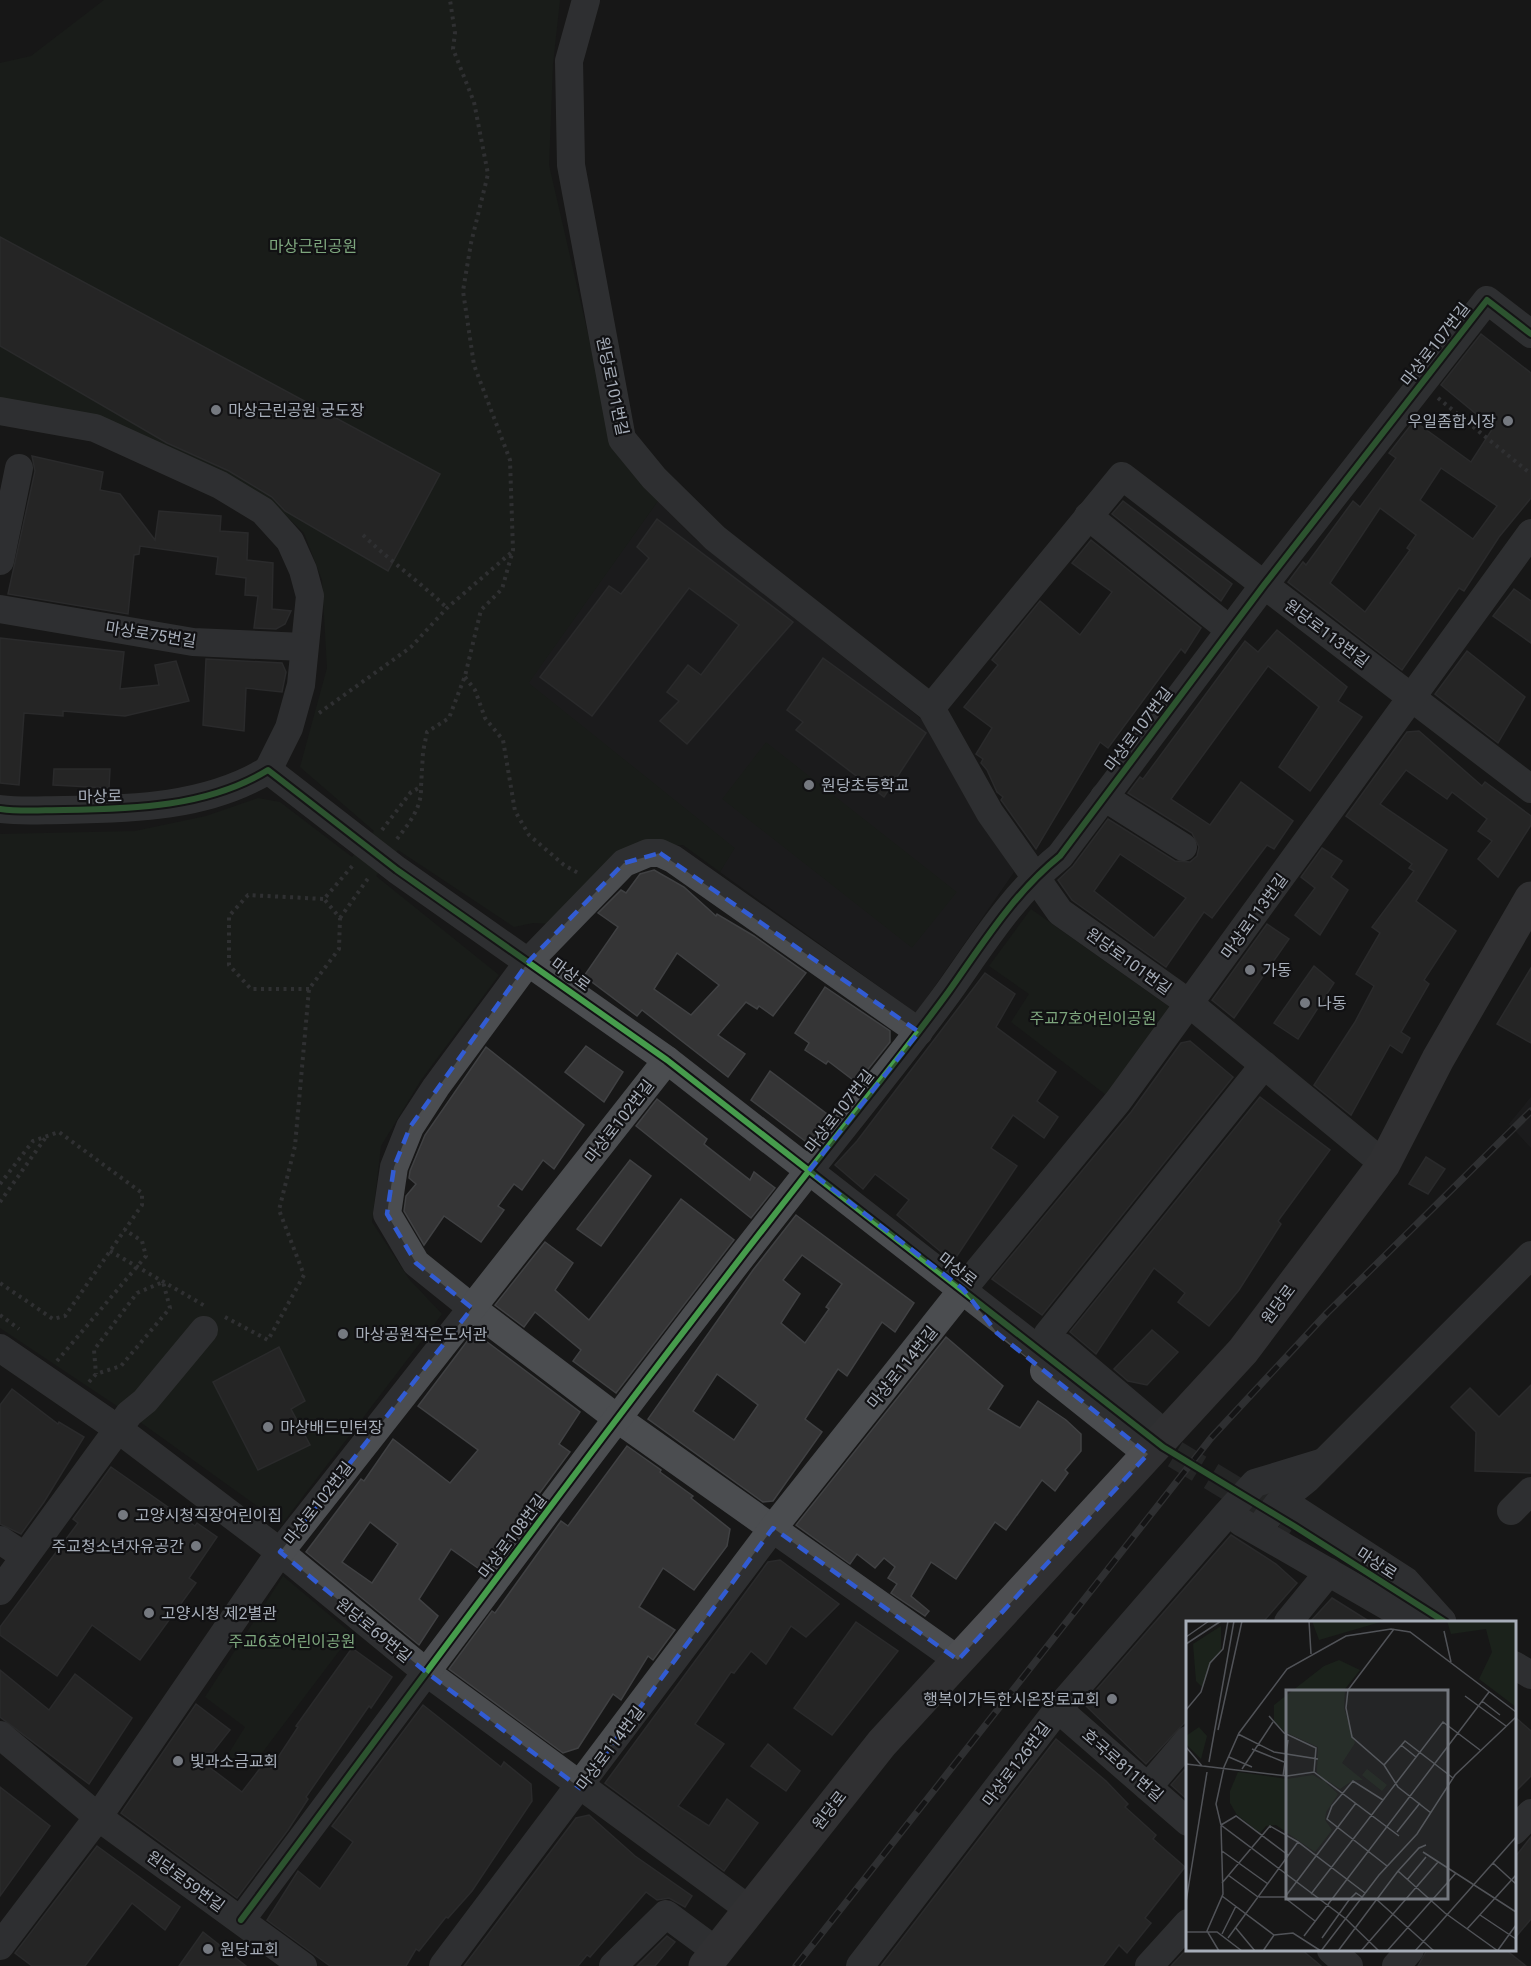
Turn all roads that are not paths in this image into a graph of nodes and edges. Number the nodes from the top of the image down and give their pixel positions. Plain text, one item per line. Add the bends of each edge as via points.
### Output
1 (586, 0) edge
2 (1531, 334) edge
3 (0, 411) edge
4 (19, 468) dead end
5 (1088, 516) junction
6 (1531, 533) edge
7 (0, 561) edge
8 (1264, 585) junction
9 (0, 609) edge
10 (1230, 630) junction
11 (303, 647) junction
12 (1413, 699) junction
13 (931, 708) junction
14 (268, 770) junction
15 (1531, 789) edge
16 (1104, 796) junction
17 (0, 809) edge
18 (1183, 847) dead end
19 (1034, 877) junction
20 (1531, 898) edge
21 (529, 961) junction
22 (1190, 1004) junction
23 (919, 1032) junction
24 (667, 1060) junction
25 (1264, 1065) junction
26 (1384, 1164) junction
27 (809, 1171) junction
28 (1528, 1260) edge
29 (963, 1289) junction
30 (472, 1308) junction
31 (204, 1330) dead end
32 (1047, 1335) junction
33 (0, 1348) edge
34 (1071, 1375) dead end
35 (618, 1419) junction
36 (118, 1429) junction
37 (1157, 1444) junction
38 (1324, 1462) junction
39 (1531, 1491) edge
40 (1281, 1500) junction
41 (1511, 1511) dead end
42 (1226, 1515) junction
43 (1294, 1526) tunnel mouth
44 (773, 1528) junction
45 (1258, 1530) junction
46 (0, 1540) edge
47 (280, 1552) junction
48 (24, 1556) junction
49 (1329, 1572) junction
50 (0, 1592) edge
51 (1290, 1621) edge
52 (1439, 1621) edge
53 (1441, 1621) edge
54 (1442, 1621) edge
55 (958, 1660) junction
56 (1516, 1666) edge
57 (426, 1672) junction
58 (1531, 1675) edge
59 (1058, 1709) junction
60 (0, 1735) edge
61 (1186, 1742) edge
62 (1148, 1787) junction
63 (580, 1788) junction
64 (1531, 1813) edge
65 (98, 1817) junction
66 (1186, 1820) edge
67 (1516, 1830) edge
68 (750, 1910) junction
69 (241, 1920) junction
70 (1186, 1925) edge
71 (0, 1946) edge
72 (1332, 1951) edge
73 (1409, 1951) edge
74 (0, 1958) edge
75 (711, 1959) edge
76 (10, 1966) edge
77 (303, 1966) edge
78 (443, 1966) edge
79 (614, 1966) edge
80 (860, 1966) edge
81 (1149, 1966) edge
82 (1349, 1966) edge
83 (1395, 1966) edge

1 - 13 street, 원당로101번길 via 569,61 571,165 622,440 715,538
2 - 8 street, 마상로107번길 via 1487,300
3 - 11 street via 95,428 220,485 263,511 290,541 303,570 310,596
4 - 7 street
5 - 8 street, 원당로113번길 via 1122,476
5 - 10 street
5 - 13 street
6 - 12 street, 마상로113번길
8 - 10 street, 마상로107번길
8 - 12 street, 원당로113번길
9 - 11 street, 마상로75번길 via 193,642
10 - 16 street, 마상로107번길
11 - 14 street via 300,685 289,728
12 - 15 street, 원당로113번길
12 - 22 street, 마상로113번길
13 - 19 street, 원당로101번길 via 990,813
14 - 17 street, 마상로 via 250,781 199,798 129,809
14 - 21 street, 마상로 via 397,870
16 - 18 street
16 - 19 street, 마상로107번길 via 1060,856
19 - 22 street, 원당로101번길 via 1060,912
19 - 23 street, 마상로107번길
20 - 26 main road, 원당로 via 1438,1059
21 - 23 street, 마상로 via 624,863 648,853 660,853
21 - 24 street, 마상로
21 - 30 street, 마상로 via 436,1087 410,1127 394,1167 387,1214 416,1263
22 - 25 street, 원당로101번길
22 - 29 street, 마상로113번길 via 1118,1101
23 - 27 street, 마상로107번길
24 - 27 street, 마상로
24 - 30 street, 마상로102번길
25 - 26 street, 원당로101번길
25 - 32 street
26 - 37 main road, 원당로 via 1242,1351
27 - 29 street, 마상로
27 - 35 street, 마상로108번길
28 - 38 street
29 - 32 street via 1017,1308
29 - 34 street, 마상로
29 - 37 street via 997,1333
29 - 44 street, 마상로114번길
30 - 35 street
30 - 47 street, 마상로102번길
31 - 36 street
32 - 37 street
33 - 36 street, 원당로69번길
35 - 44 street
35 - 57 street, 마상로108번길
36 - 47 street, 원당로69번길
36 - 48 street
37 - 55 main road, 원당로
38 - 40 street
38 - 42 street, 마상로126번길 via 1255,1484
39 - 41 street
40 - 45 street
40 - 54 street via 1406,1581
42 - 45 street
42 - 59 street, 마상로126번길
43 - 53 street, 마상로
44 - 55 street
44 - 63 street, 마상로114번길
45 - 49 street
46 - 48 street
47 - 57 street, 원당로69번길
47 - 65 street, 마상로102번길
48 - 50 street
49 - 51 street
49 - 52 street via 1389,1607
55 - 68 main road, 원당로 via 882,1743
56 - 58 street
57 - 63 street, 원당로69번길
57 - 69 street, 마상로108번길
59 - 62 street, 호국로811번길
59 - 80 street, 마상로126번길
60 - 65 street, 원당로59번길
61 - 62 street
62 - 66 street, 호국로811번길
63 - 68 street, 원당로69번길
63 - 78 street, 마상로114번길
64 - 67 street
65 - 69 street, 원당로59번길
65 - 71 street
68 - 75 main road, 원당로
69 - 77 street, 원당로59번길
70 - 81 street
72 - 82 street
73 - 83 street
74 - 76 street
75 - 79 street via 666,1914

